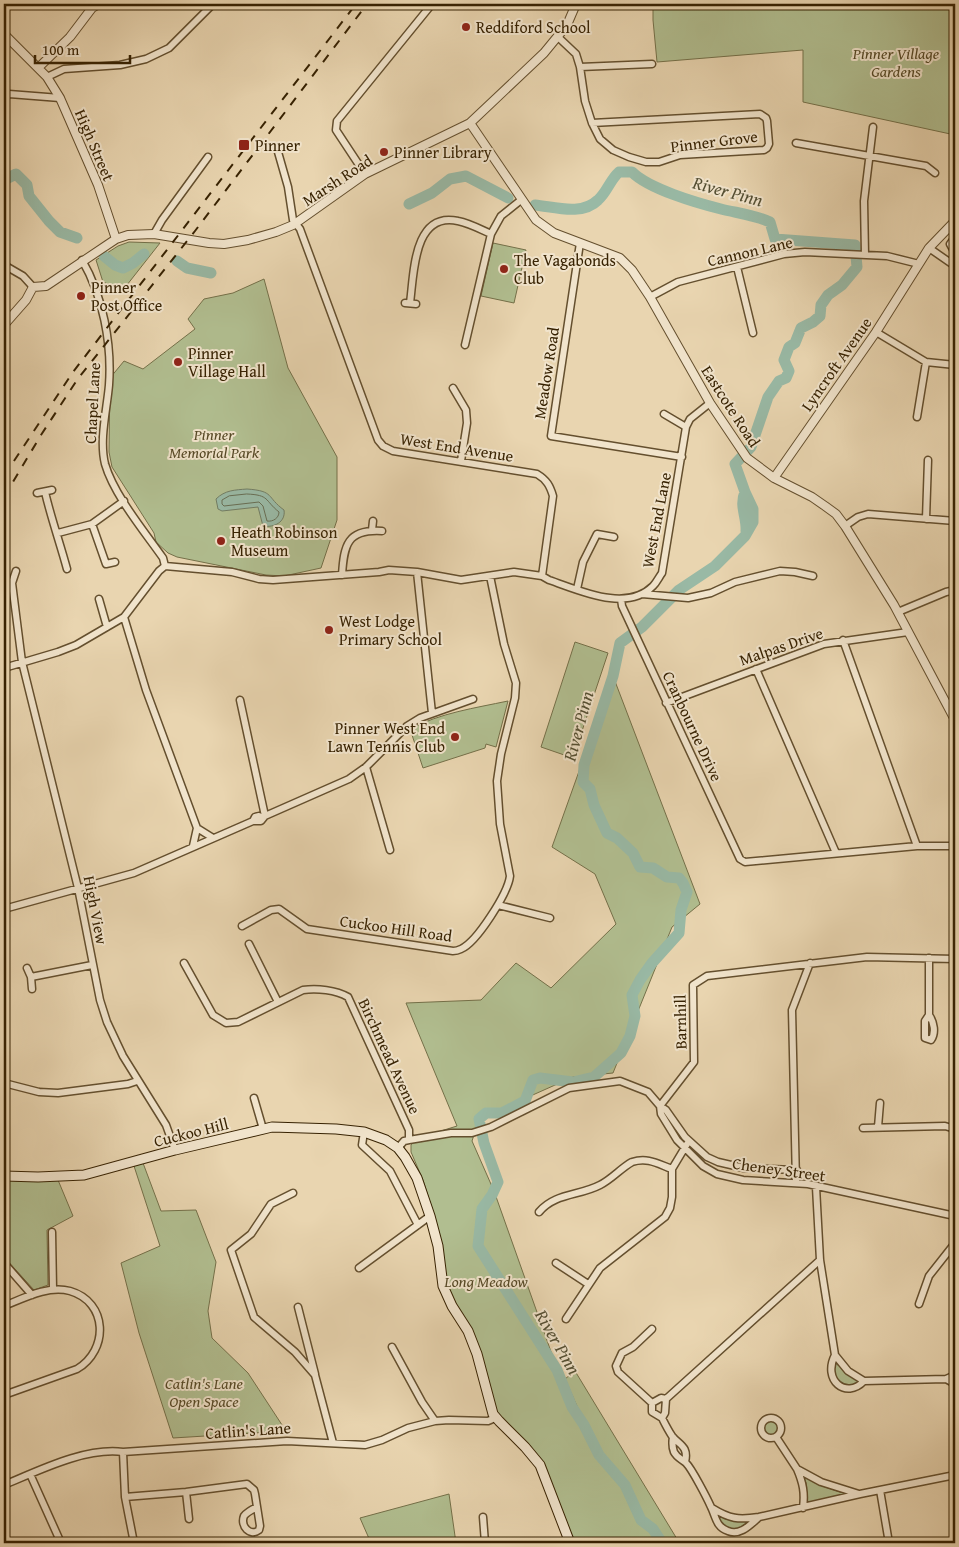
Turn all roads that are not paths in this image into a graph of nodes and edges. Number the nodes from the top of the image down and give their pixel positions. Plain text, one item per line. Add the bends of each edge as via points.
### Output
1 (99, 4) edge
2 (213, 4) edge
3 (432, 4) edge
4 (576, 4) edge
5 (4, 34) edge
6 (558, 37) junction
7 (652, 64) dead end
8 (580, 67) junction
9 (38, 68) junction
10 (47, 77) junction
11 (4, 95) edge
12 (60, 98) junction
13 (470, 123) junction
14 (592, 123) junction
15 (873, 127) dead end
16 (796, 144) dead end
17 (278, 152) dead end
18 (208, 157) dead end
19 (870, 157) junction
20 (935, 173) dead end
21 (365, 174) junction
22 (521, 200) junction
23 (955, 221) edge
24 (295, 224) junction
25 (154, 234) junction
26 (491, 234) junction
27 (955, 237) edge
28 (116, 239) junction
29 (580, 243) junction
30 (929, 248) junction
31 (955, 253) edge
32 (862, 255) junction
33 (82, 260) junction
34 (919, 264) junction
35 (4, 265) edge
36 (955, 266) edge
37 (737, 267) junction
38 (33, 287) junction
39 (650, 297) junction
40 (410, 303) dead end
41 (4, 325) edge
42 (876, 332) junction
43 (753, 333) dead end
44 (465, 345) dead end
45 (926, 362) junction
46 (955, 365) edge
47 (453, 388) dead end
48 (710, 403) junction
49 (664, 414) dead end
50 (917, 417) dead end
51 (686, 426) junction
52 (682, 457) junction
53 (928, 460) dead end
54 (461, 461) junction
55 (774, 478) junction
56 (52, 490) dead end
57 (44, 492) junction
58 (37, 493) dead end
59 (124, 501) junction
60 (926, 519) junction
61 (372, 521) dead end
62 (955, 521) edge
63 (92, 524) junction
64 (845, 526) junction
65 (372, 530) junction
66 (382, 531) dead end
67 (58, 533) junction
68 (614, 537) dead end
69 (115, 562) dead end
70 (164, 566) junction
71 (67, 569) dead end
72 (16, 571) dead end
73 (418, 572) junction
74 (342, 575) junction
75 (490, 576) junction
76 (542, 576) junction
77 (813, 576) dead end
78 (577, 589) junction
79 (955, 590) edge
80 (642, 594) junction
81 (100, 599) dead end
82 (621, 599) junction
83 (898, 612) junction
84 (124, 617) junction
85 (107, 627) junction
86 (908, 632) junction
87 (843, 640) junction
88 (22, 662) junction
89 (4, 668) edge
90 (756, 669) junction
91 (473, 699) dead end
92 (240, 700) dead end
93 (666, 702) junction
94 (432, 713) junction
95 (955, 720) edge
96 (366, 767) junction
97 (264, 817) junction
98 (197, 828) junction
99 (213, 838) junction
100 (193, 846) junction
101 (917, 846) junction
102 (955, 846) edge
103 (390, 850) dead end
104 (836, 852) junction
105 (78, 888) junction
106 (498, 905) junction
107 (4, 909) edge
108 (550, 918) dead end
109 (242, 926) dead end
110 (249, 944) dead end
111 (929, 958) junction
112 (955, 959) edge
113 (184, 963) dead end
114 (810, 963) junction
115 (92, 965) junction
116 (26, 968) dead end
117 (31, 977) junction
118 (32, 989) dead end
119 (278, 1002) junction
120 (929, 1015) dead end
121 (137, 1081) junction
122 (4, 1083) edge
123 (254, 1098) dead end
124 (880, 1103) dead end
125 (660, 1106) junction
126 (878, 1127) junction
127 (862, 1128) dead end
128 (263, 1129) junction
129 (955, 1129) edge
130 (364, 1132) junction
131 (409, 1140) junction
132 (690, 1142) junction
133 (684, 1147) junction
134 (398, 1148) junction
135 (175, 1150) junction
136 (672, 1168) junction
137 (796, 1170) junction
138 (4, 1176) edge
139 (796, 1182) junction
140 (816, 1187) junction
141 (293, 1193) dead end
142 (539, 1212) dead end
143 (430, 1216) junction
144 (955, 1216) edge
145 (418, 1225) junction
146 (52, 1232) dead end
147 (955, 1242) edge
148 (820, 1260) junction
149 (4, 1263) edge
150 (556, 1263) dead end
151 (359, 1268) dead end
152 (588, 1284) junction
153 (53, 1289) junction
154 (32, 1295) junction
155 (919, 1304) dead end
156 (4, 1306) edge
157 (298, 1307) dead end
158 (566, 1319) dead end
159 (652, 1329) dead end
160 (392, 1347) dead end
161 (835, 1355) junction
162 (315, 1375) junction
163 (955, 1375) edge
164 (946, 1379) junction
165 (864, 1381) junction
166 (955, 1384) edge
167 (4, 1395) edge
168 (666, 1399) junction
169 (652, 1403) junction
170 (495, 1418) junction
171 (662, 1418) junction
172 (435, 1421) junction
173 (673, 1437) junction
174 (776, 1437) dead end
175 (333, 1443) junction
176 (123, 1452) junction
177 (686, 1462) junction
178 (797, 1469) junction
179 (30, 1474) junction
180 (955, 1475) edge
181 (4, 1485) edge
182 (880, 1490) junction
183 (186, 1492) junction
184 (860, 1494) junction
185 (125, 1497) junction
186 (257, 1506) junction
187 (712, 1508) junction
188 (803, 1508) junction
189 (483, 1517) dead end
190 (759, 1517) junction
191 (188, 1519) dead end
192 (61, 1543) edge
193 (134, 1543) edge
194 (485, 1543) edge
195 (570, 1543) edge
196 (889, 1543) edge

1 - 9 street
2 - 10 street via 169,48 146,59 111,66 64,69
3 - 21 street via 337,121 336,130
4 - 6 street, Marsh Road
5 - 9 street, High Street
6 - 8 street, Pinner Grove via 576,54
6 - 13 street, Marsh Road
7 - 8 street
8 - 14 street, Pinner Grove
9 - 10 street, High Street
10 - 12 street, High Street
11 - 12 street
12 - 28 street, High Street via 98,185
13 - 21 street, Marsh Road
13 - 22 street, Eastcote Road
14 - 14 street, Pinner Grove via 760,114 767,121 769,144 764,150 680,155 659,162 646,162 613,150 600,138
15 - 19 street
16 - 19 street
17 - 24 street, West End Avenue
18 - 25 street
19 - 20 street via 926,166
19 - 32 street
21 - 24 street, Marsh Road
22 - 26 street via 501,216
22 - 29 street, Eastcote Road via 536,220 554,233
23 - 30 street, Lyncroft Avenue
24 - 25 street, Marsh Road via 248,240 224,244
24 - 54 street, West End Avenue via 300,229 378,440 393,451
25 - 28 street, Marsh Road
26 - 40 street via 458,220 444,220 430,226 419,245
26 - 44 street
27 - 31 street via 950,244
28 - 33 street
29 - 39 street, Eastcote Road via 620,258
29 - 52 street, Meadow Road via 551,436
30 - 34 street, Lyncroft Avenue
30 - 36 street
32 - 34 street, Cannon Lane via 887,256
32 - 37 street, Cannon Lane via 784,254
33 - 38 street via 46,286
33 - 59 street, Chapel Lane via 94,283 108,348 105,464
34 - 42 street, Lyncroft Avenue
35 - 38 street via 23,276
37 - 39 street, Cannon Lane via 678,282
37 - 43 street
38 - 41 street
39 - 48 street, Eastcote Road
42 - 45 street
42 - 55 street, Lyncroft Avenue
45 - 46 street
45 - 50 street
47 - 54 street via 466,410
48 - 51 street
48 - 55 street, Eastcote Road via 741,450
49 - 51 street
51 - 52 street, West End Lane
52 - 80 street, West End Lane via 662,573
53 - 60 street
54 - 76 street, West End Avenue via 537,474 550,485 554,496
55 - 64 street, Eastcote Road via 826,506
56 - 57 street
57 - 58 street
57 - 67 street
59 - 63 street
59 - 70 street, Chapel Lane via 163,558
60 - 62 street
60 - 64 street via 868,514
61 - 65 street
63 - 67 street
63 - 69 street via 106,564
64 - 83 street, Eastcote Road
65 - 66 street
65 - 74 street via 347,543
67 - 71 street
68 - 78 street via 597,534 583,562
70 - 74 street via 232,572 273,580
70 - 84 street
72 - 88 street, High View via 12,583
73 - 74 street via 389,570
73 - 75 street via 460,580
73 - 94 street
75 - 76 street via 514,572
75 - 106 street, Cuckoo Hill Road via 516,683 497,781 500,824 510,876
76 - 78 street
77 - 80 street via 780,571 688,598
78 - 82 street
79 - 83 street
80 - 82 street
81 - 85 street
82 - 93 street, Cranbourne Drive
83 - 86 street, Eastcote Road
84 - 85 street
84 - 98 street via 146,690
85 - 88 street via 76,645
86 - 87 street, Malpas Drive
86 - 95 street, Eastcote Road
87 - 90 street, Malpas Drive
87 - 101 street
88 - 89 street
88 - 105 street, High View
90 - 93 street, Malpas Drive
90 - 104 street
91 - 94 street
92 - 97 street
93 - 104 street, Cranbourne Drive via 740,859 745,862
94 - 96 street via 407,726
96 - 97 street via 341,784
96 - 103 street
97 - 99 street via 255,817 253,821
98 - 99 street
98 - 100 street
99 - 100 street
100 - 105 street via 134,873
101 - 102 street
101 - 104 street
105 - 107 street
105 - 115 street, High View
106 - 108 street
106 - 109 street, Cuckoo Hill Road via 478,934 462,949 453,951 308,929 279,909
110 - 119 street
111 - 112 street
111 - 114 street via 867,957
111 - 120 street
113 - 119 street, Birchmead Avenue via 213,1015 226,1023 238,1022
114 - 125 street, Barnhill via 707,976 693,985 694,1062
114 - 137 street via 792,1010
115 - 117 street
115 - 121 street, High View via 106,1022
116 - 117 street
117 - 118 street
119 - 131 street, Birchmead Avenue via 312,989 348,997 409,1130
121 - 122 street via 58,1092 39,1092
121 - 135 street, High View via 166,1125
123 - 128 street
124 - 126 street
125 - 131 street, Cheney Street via 648,1092 620,1080 569,1088 491,1127 472,1133
125 - 132 street, Cheney Street
125 - 133 street, Cheney Street via 661,1114
126 - 127 street
126 - 129 street via 945,1126
128 - 130 main road, Cuckoo Hill via 327,1128
128 - 135 main road, Cuckoo Hill
130 - 134 main road, Cuckoo Hill
130 - 145 street via 362,1145 390,1171
131 - 134 street, Cheney Street
132 - 133 street
132 - 137 street, Cheney Street via 718,1162 744,1168
133 - 136 street
133 - 139 street, Cheney Street via 703,1166 717,1174 743,1180
134 - 143 main road via 417,1178
135 - 138 main road, Cuckoo Hill via 84,1175
136 - 142 street via 650,1160 638,1160 598,1186 557,1198
136 - 152 street via 672,1197 665,1217 606,1262
137 - 139 street
139 - 140 street, Cheney Street
140 - 144 street, Cheney Street
140 - 148 street
141 - 162 street via 271,1204 252,1234 231,1250 254,1317 295,1352
143 - 145 street
143 - 170 main road via 443,1286 468,1331
145 - 151 street
146 - 153 street
147 - 155 street via 929,1276
148 - 161 street
148 - 168 street
149 - 154 street
150 - 152 street
152 - 158 street
153 - 154 street
153 - 167 street via 70,1291 90,1303 99,1323 98,1346 86,1364 77,1369
154 - 156 street
157 - 162 street
159 - 169 street via 622,1353 616,1366 618,1372
160 - 172 street
161 - 165 street via 848,1371
161 - 165 street via 830,1366 835,1382 850,1388
162 - 175 street
163 - 164 street
164 - 165 street
164 - 166 street
168 - 169 street
168 - 171 street
169 - 171 street via 652,1412
170 - 172 street, Catlin's Lane via 488,1421
170 - 195 main road via 540,1465
171 - 173 street
172 - 175 street, Catlin's Lane via 365,1445
173 - 177 street via 684,1446
173 - 177 street via 675,1454
174 - 178 street
175 - 176 street, Catlin's Lane via 287,1441
176 - 179 street, Catlin's Lane via 111,1450 84,1455
176 - 185 street
177 - 187 street
178 - 184 street via 821,1482
178 - 188 street via 803,1483
179 - 181 street, Catlin's Lane
179 - 192 street
180 - 182 street
182 - 184 street
182 - 196 street
183 - 185 street
183 - 186 street via 247,1484 254,1490
183 - 191 street
184 - 188 street
185 - 193 street
186 - 186 street via 259,1530 250,1532 243,1525 245,1514
187 - 190 street via 727,1517
187 - 190 street via 718,1524 731,1532 746,1529
188 - 190 street
189 - 194 street

